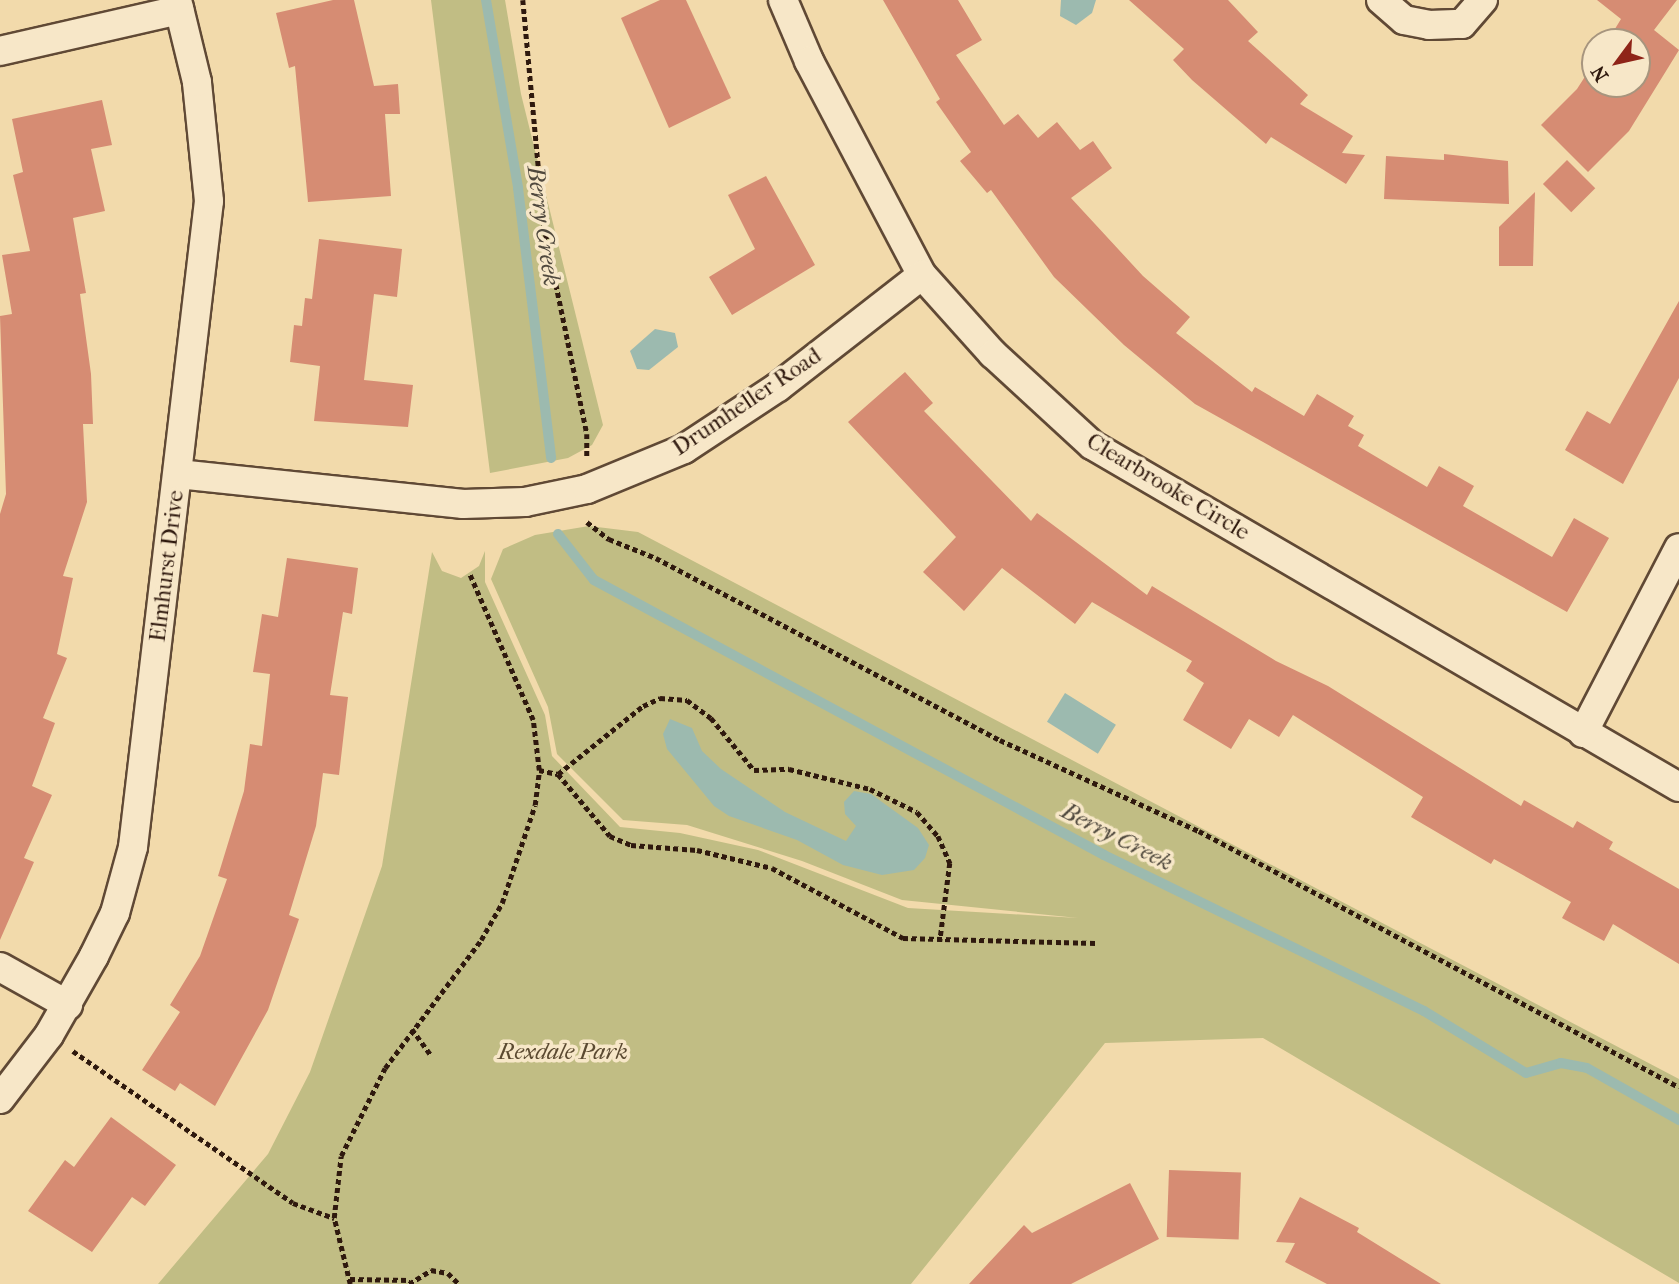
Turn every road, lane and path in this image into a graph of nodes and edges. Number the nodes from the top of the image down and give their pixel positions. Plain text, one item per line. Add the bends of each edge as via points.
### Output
1 (523, 0) edge
2 (783, 0) edge
3 (1381, 0) edge
4 (1483, 0) edge
5 (178, 5) edge
6 (0, 51) edge
7 (922, 275) junction
8 (178, 474) junction
9 (587, 489) junction
10 (1679, 548) edge
11 (469, 573) dead end
12 (1583, 733) junction
13 (539, 770) junction
14 (558, 774) junction
15 (1679, 787) edge
16 (940, 941) junction
17 (1096, 943) dead end
18 (0, 967) edge
19 (68, 1004) junction
20 (412, 1029) junction
21 (49, 1035) junction
22 (431, 1055) dead end
23 (1679, 1087) edge
24 (0, 1099) edge
25 (334, 1218) junction
26 (350, 1282) edge
27 (409, 1282) edge
28 (459, 1284) edge

1 - 9 path via 544,226 587,435
2 - 7 street, Clearbrooke Circle via 809,61
3 - 4 street via 1404,20 1440,25 1462,24
5 - 6 street
5 - 8 street, Elmhurst Drive via 197,82 209,201
7 - 9 street, Drumheller Road via 778,387 684,449
7 - 12 street, Clearbrooke Circle via 993,354 1092,445
8 - 9 street, Drumheller Road via 463,504 525,502
8 - 19 street, Elmhurst Drive via 133,847 115,913
9 - 23 path via 586,522 609,539 656,558 1000,740 1199,831
10 - 12 street
11 - 13 path via 533,720
12 - 15 street, Clearbrooke Circle
13 - 14 path
13 - 20 path via 535,805 502,903 481,940
14 - 16 path via 610,836 631,845 697,850 772,868 903,938
14 - 16 path via 643,706 660,698 687,700 711,718 754,770 789,769 870,789 917,812 939,836 950,863
16 - 17 path
18 - 19 street
19 - 21 street, Elmhurst Drive
20 - 22 path
20 - 25 path via 362,1107 341,1156
21 - 24 street, Elmhurst Drive
21 - 25 path via 293,1203
25 - 26 path
26 - 27 path
27 - 28 path via 432,1270 448,1273

